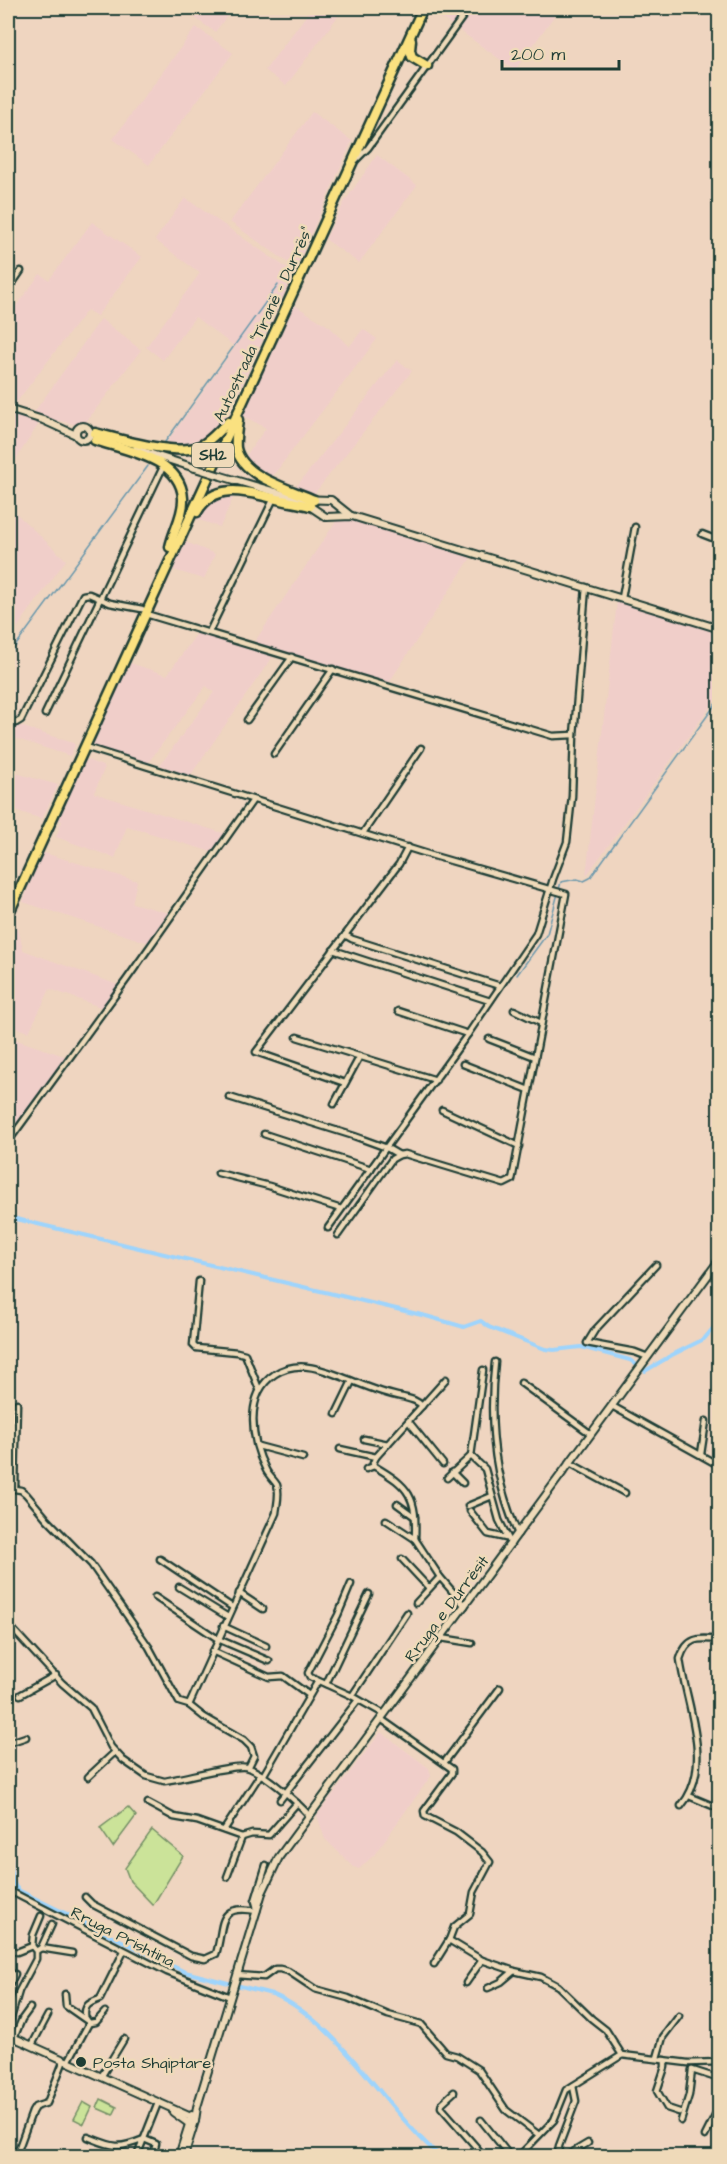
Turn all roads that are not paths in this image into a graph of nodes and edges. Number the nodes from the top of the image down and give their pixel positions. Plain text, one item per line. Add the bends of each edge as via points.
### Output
1 (418, 8) edge
2 (423, 8) edge
3 (469, 8) edge
4 (414, 27) junction
5 (412, 58) junction
6 (427, 66) junction
7 (390, 80) junction
8 (359, 154) junction
9 (21, 271) dead end
10 (8, 290) edge
11 (8, 410) edge
12 (239, 410) junction
13 (228, 422) junction
14 (76, 431) junction
15 (96, 435) junction
16 (84, 440) junction
17 (164, 465) junction
18 (274, 498) junction
19 (324, 500) junction
20 (312, 503) junction
21 (336, 505) junction
22 (319, 512) junction
23 (333, 516) junction
24 (352, 516) junction
25 (634, 527) dead end
26 (702, 534) dead end
27 (720, 541) edge
28 (170, 548) junction
29 (168, 565) junction
30 (586, 586) junction
31 (622, 598) junction
32 (99, 599) junction
33 (144, 611) junction
34 (720, 629) edge
35 (209, 632) junction
36 (292, 657) junction
37 (333, 669) junction
38 (45, 714) dead end
39 (8, 720) edge
40 (247, 720) dead end
41 (574, 735) junction
42 (85, 747) junction
43 (421, 748) dead end
44 (274, 754) dead end
45 (253, 800) junction
46 (363, 833) junction
47 (408, 847) junction
48 (555, 890) junction
49 (8, 901) edge
50 (8, 915) edge
51 (345, 934) junction
52 (333, 950) junction
53 (500, 986) junction
54 (490, 1001) junction
55 (514, 1010) dead end
56 (398, 1011) dead end
57 (541, 1023) junction
58 (468, 1034) junction
59 (297, 1037) dead end
60 (489, 1039) dead end
61 (360, 1056) junction
62 (535, 1057) junction
63 (463, 1064) dead end
64 (436, 1080) junction
65 (345, 1083) junction
66 (529, 1090) junction
67 (229, 1097) dead end
68 (334, 1104) dead end
69 (442, 1110) dead end
70 (264, 1134) dead end
71 (8, 1142) edge
72 (519, 1146) junction
73 (387, 1148) junction
74 (399, 1155) junction
75 (371, 1169) junction
76 (218, 1173) dead end
77 (341, 1209) junction
78 (328, 1228) dead end
79 (338, 1235) dead end
80 (720, 1259) edge
81 (656, 1265) dead end
82 (199, 1281) dead end
83 (646, 1360) junction
84 (495, 1362) dead end
85 (483, 1370) dead end
86 (446, 1379) dead end
87 (352, 1381) junction
88 (521, 1383) dead end
89 (259, 1389) junction
90 (17, 1403) dead end
91 (422, 1406) junction
92 (612, 1406) junction
93 (336, 1414) dead end
94 (706, 1421) dead end
95 (409, 1422) junction
96 (591, 1434) junction
97 (364, 1439) dead end
98 (388, 1444) junction
99 (258, 1446) junction
100 (340, 1449) dead end
101 (701, 1454) junction
102 (471, 1456) junction
103 (376, 1457) junction
104 (303, 1458) dead end
105 (570, 1463) junction
106 (443, 1464) dead end
107 (374, 1466) junction
108 (720, 1466) edge
109 (366, 1469) dead end
110 (452, 1472) junction
111 (447, 1478) dead end
112 (463, 1483) dead end
113 (8, 1488) edge
114 (15, 1488) junction
115 (625, 1493) dead end
116 (492, 1496) junction
117 (397, 1504) dead end
118 (415, 1517) junction
119 (386, 1520) dead end
120 (518, 1534) junction
121 (506, 1538) junction
122 (415, 1539) junction
123 (511, 1544) junction
124 (160, 1558) dead end
125 (402, 1559) dead end
126 (440, 1576) junction
127 (351, 1584) dead end
128 (179, 1587) dead end
129 (429, 1588) junction
130 (239, 1593) junction
131 (369, 1594) dead end
132 (155, 1597) dead end
133 (416, 1603) dead end
134 (465, 1606) junction
135 (232, 1607) junction
136 (263, 1609) dead end
137 (407, 1613) dead end
138 (228, 1617) junction
139 (8, 1624) edge
140 (224, 1626) junction
141 (441, 1638) junction
142 (218, 1639) junction
143 (720, 1640) edge
144 (472, 1643) dead end
145 (266, 1646) dead end
146 (212, 1651) junction
147 (269, 1661) dead end
148 (56, 1675) junction
149 (318, 1681) junction
150 (326, 1684) junction
151 (500, 1688) dead end
152 (20, 1695) dead end
153 (309, 1695) junction
154 (352, 1696) junction
155 (358, 1700) junction
156 (189, 1705) junction
157 (382, 1716) junction
158 (26, 1737) dead end
159 (8, 1743) edge
160 (115, 1752) junction
161 (444, 1763) junction
162 (248, 1768) junction
163 (262, 1776) junction
164 (88, 1777) dead end
165 (286, 1793) junction
166 (689, 1796) junction
167 (280, 1800) dead end
168 (148, 1803) dead end
169 (297, 1803) junction
170 (681, 1806) dead end
171 (720, 1809) edge
172 (309, 1815) junction
173 (224, 1830) junction
174 (242, 1837) junction
175 (266, 1865) dead end
176 (227, 1877) dead end
177 (8, 1890) edge
178 (85, 1897) dead end
179 (257, 1910) junction
180 (41, 1916) dead end
181 (8, 1917) edge
182 (8, 1924) edge
183 (52, 1924) dead end
184 (449, 1940) junction
185 (32, 1946) junction
186 (8, 1949) edge
187 (39, 1949) junction
188 (124, 1951) junction
189 (72, 1953) dead end
190 (482, 1960) junction
191 (434, 1964) dead end
192 (514, 1971) junction
193 (15, 1974) dead end
194 (236, 1976) junction
195 (466, 1983) dead end
196 (8, 1988) edge
197 (488, 1988) dead end
198 (65, 1994) dead end
199 (231, 1994) junction
200 (30, 2008) dead end
201 (105, 2012) dead end
202 (48, 2015) dead end
203 (679, 2016) dead end
204 (88, 2021) junction
205 (8, 2028) edge
206 (10, 2036) edge
207 (124, 2039) dead end
208 (32, 2045) junction
209 (622, 2055) junction
210 (657, 2058) junction
211 (665, 2060) junction
212 (66, 2061) junction
213 (720, 2062) edge
214 (688, 2063) junction
215 (692, 2070) junction
216 (101, 2077) junction
217 (720, 2079) edge
218 (573, 2086) junction
219 (454, 2092) dead end
220 (158, 2103) junction
221 (720, 2106) edge
222 (679, 2112) dead end
223 (481, 2120) dead end
224 (681, 2121) dead end
225 (192, 2122) junction
226 (538, 2135) junction
227 (705, 2136) dead end
228 (88, 2137) dead end
229 (144, 2139) junction
230 (588, 2143) dead end
231 (16, 2157) edge
232 (137, 2157) edge
233 (153, 2157) edge
234 (179, 2157) edge
235 (184, 2157) edge
236 (484, 2157) edge
237 (510, 2157) edge
238 (519, 2157) edge
239 (558, 2157) edge
240 (566, 2157) edge

1 - 13 highway, Autostrada "Tiranë - Durrës" / SH2
2 - 4 highway, Autostrada "Tiranë - Durrës" / SH2
3 - 6 street
4 - 5 highway via 409,44
4 - 7 highway, Autostrada "Tiranë - Durrës" / SH2
5 - 6 highway
5 - 7 highway
6 - 8 street
7 - 8 highway, Autostrada "Tiranë - Durrës" / SH2
8 - 12 highway, Autostrada "Tiranë - Durrës" / SH2
9 - 10 street
11 - 14 main road
12 - 20 highway via 236,445 243,463 258,476
12 - 29 highway, Autostrada "Tiranë - Durrës" / SH2
13 - 15 highway via 200,447 184,451
13 - 28 highway, Autostrada "Tiranë - Durrës" / SH2
14 - 15 main road via 84,426
14 - 16 main road
15 - 16 main road
15 - 16 main road
15 - 17 highway
15 - 20 main road, bridge
17 - 28 highway via 183,497
17 - 32 street
18 - 20 highway
18 - 29 highway via 235,490 211,496 198,509
18 - 35 street
19 - 20 main road
19 - 21 main road
19 - 22 main road
20 - 22 main road
21 - 23 main road
21 - 24 main road
22 - 23 main road
23 - 24 main road
24 - 30 main road
25 - 31 street
26 - 27 street
28 - 33 highway, Autostrada "Tiranë - Durrës" / SH2
29 - 33 highway, Autostrada "Tiranë - Durrës" / SH2
30 - 31 main road
30 - 41 street
31 - 34 main road
32 - 33 street
32 - 38 street
32 - 39 street via 89,594 82,597 21,720
33 - 35 street
33 - 42 highway, Autostrada "Tiranë - Durrës" / SH2
33 - 49 highway, Autostrada "Tiranë - Durrës" / SH2
35 - 36 street
36 - 37 street
36 - 40 street
37 - 41 street via 553,736
37 - 44 street
41 - 48 street via 567,842
42 - 45 street
42 - 50 highway, Autostrada "Tiranë - Durrës" / SH2
43 - 46 street
45 - 46 street
45 - 71 street
46 - 47 street
47 - 48 street
47 - 51 street
48 - 53 street via 536,934
48 - 57 street via 565,892 567,897
51 - 52 street
51 - 53 street
52 - 54 street
52 - 65 street via 256,1052
53 - 54 street
54 - 58 street
55 - 57 street
56 - 58 street
57 - 62 street
58 - 64 street
59 - 61 street
60 - 62 street
61 - 64 street
61 - 65 street
62 - 66 street
63 - 66 street
64 - 73 street
65 - 68 street
66 - 72 street
67 - 73 street
69 - 72 street
70 - 75 street
72 - 74 street via 512,1180 504,1184
73 - 74 street
73 - 75 street
74 - 79 street via 392,1159
75 - 77 street
76 - 77 street
77 - 78 street
80 - 83 main road, Rruga e Durrësit
81 - 83 street via 587,1343 635,1352
82 - 89 street via 193,1345 243,1353
83 - 92 main road, Rruga e Durrësit
84 - 120 street via 494,1446 503,1491
85 - 102 street
86 - 91 street
87 - 89 street via 301,1366 279,1371
87 - 91 street
87 - 93 street
88 - 96 street
89 - 99 street via 253,1423
90 - 114 street
91 - 95 street
92 - 96 main road, Rruga e Durrësit
92 - 101 street
94 - 101 street
95 - 98 street
95 - 106 street
96 - 105 main road, Rruga e Durrësit
97 - 98 street
98 - 103 street
99 - 104 street
99 - 130 street via 266,1470 277,1486 277,1504
100 - 103 street
101 - 108 street
102 - 110 street
102 - 116 street via 485,1469
103 - 107 street
105 - 115 street
105 - 120 main road, Rruga e Durrësit
107 - 109 street
107 - 118 street via 408,1492
110 - 111 street
110 - 112 street
113 - 114 street
114 - 156 street via 26,1494 91,1564 148,1647 176,1697 181,1704
116 - 121 street
116 - 121 street via 469,1509 488,1534
117 - 118 street
118 - 122 street
119 - 122 street
120 - 123 main road, Rruga e Durrësit
121 - 123 street
122 - 126 street
123 - 134 main road, Rruga e Durrësit
124 - 135 street
125 - 129 street
126 - 129 street
126 - 134 street
127 - 149 street via 308,1672
128 - 138 street
129 - 133 street
130 - 135 street
130 - 136 street
131 - 150 street
132 - 142 street
134 - 141 main road, Rruga e Durrësit
135 - 138 street
137 - 154 street
138 - 140 street
139 - 148 street
140 - 142 street
140 - 145 street
141 - 144 street
141 - 157 main road, Rruga e Durrësit
142 - 146 street
142 - 147 street
143 - 166 street via 690,1642 680,1659 697,1746 698,1766
146 - 153 street via 269,1677 283,1676
146 - 156 street
148 - 152 street
148 - 160 street via 91,1708
149 - 150 street
149 - 153 street
150 - 154 street
151 - 161 street
153 - 163 street
154 - 155 street
155 - 157 street
155 - 165 street
156 - 162 street via 251,1747 254,1756
157 - 161 street
157 - 172 main road, Rruga e Durrësit
158 - 159 street
160 - 162 street via 135,1770 158,1781
160 - 164 street
161 - 184 street via 452,1773 424,1811 425,1816 456,1832 490,1862 474,1892 470,1914 454,1927
162 - 163 street
163 - 165 street
163 - 173 street
165 - 167 street
165 - 169 street
166 - 170 street
166 - 171 street
168 - 173 street via 174,1817
169 - 172 street
169 - 174 street via 269,1835
172 - 179 main road, Rruga e Durrësit via 273,1866
173 - 174 street
174 - 176 street
175 - 179 street via 255,1901
177 - 188 street, Rruga Prishtina
178 - 179 street via 191,1956 205,1959 216,1954 228,1913 243,1908
179 - 194 main road, Rruga e Durrësit
180 - 185 street
181 - 182 street
183 - 187 street
184 - 190 street
184 - 191 street
185 - 186 street via 17,1952
185 - 187 street
187 - 189 street
187 - 205 street via 19,1990
188 - 199 street, Rruga Prishtina via 167,1972
188 - 204 street via 100,1999 87,2005
190 - 192 street
190 - 195 street
192 - 197 street
192 - 209 street via 541,1977 558,1986 606,2030
193 - 196 street
194 - 199 main road, Rruga e Durrësit
194 - 226 street via 264,1977 275,1969 288,1971 315,1989 421,2024 446,2053 479,2070 506,2110
198 - 204 street via 66,2006
199 - 225 main road, Rruga e Durrësit
200 - 206 street
201 - 204 street via 99,2021
202 - 208 street
203 - 210 street via 663,2037
204 - 212 street
206 - 208 main road
207 - 216 street
208 - 212 main road
209 - 210 street
209 - 218 street
210 - 211 street
211 - 214 street
211 - 222 street via 657,2091 667,2108
212 - 216 main road
212 - 231 street via 47,2103 34,2110
213 - 214 street
214 - 215 street
215 - 217 street
215 - 224 street
216 - 220 main road
218 - 226 street via 561,2098 554,2120
218 - 239 street via 576,2101
219 - 236 street via 441,2108
220 - 225 main road
220 - 229 street
221 - 227 street
223 - 237 street
225 - 234 main road
225 - 235 main road
226 - 238 street
228 - 229 street via 113,2147
229 - 232 street
229 - 233 street via 156,2146
230 - 240 street

